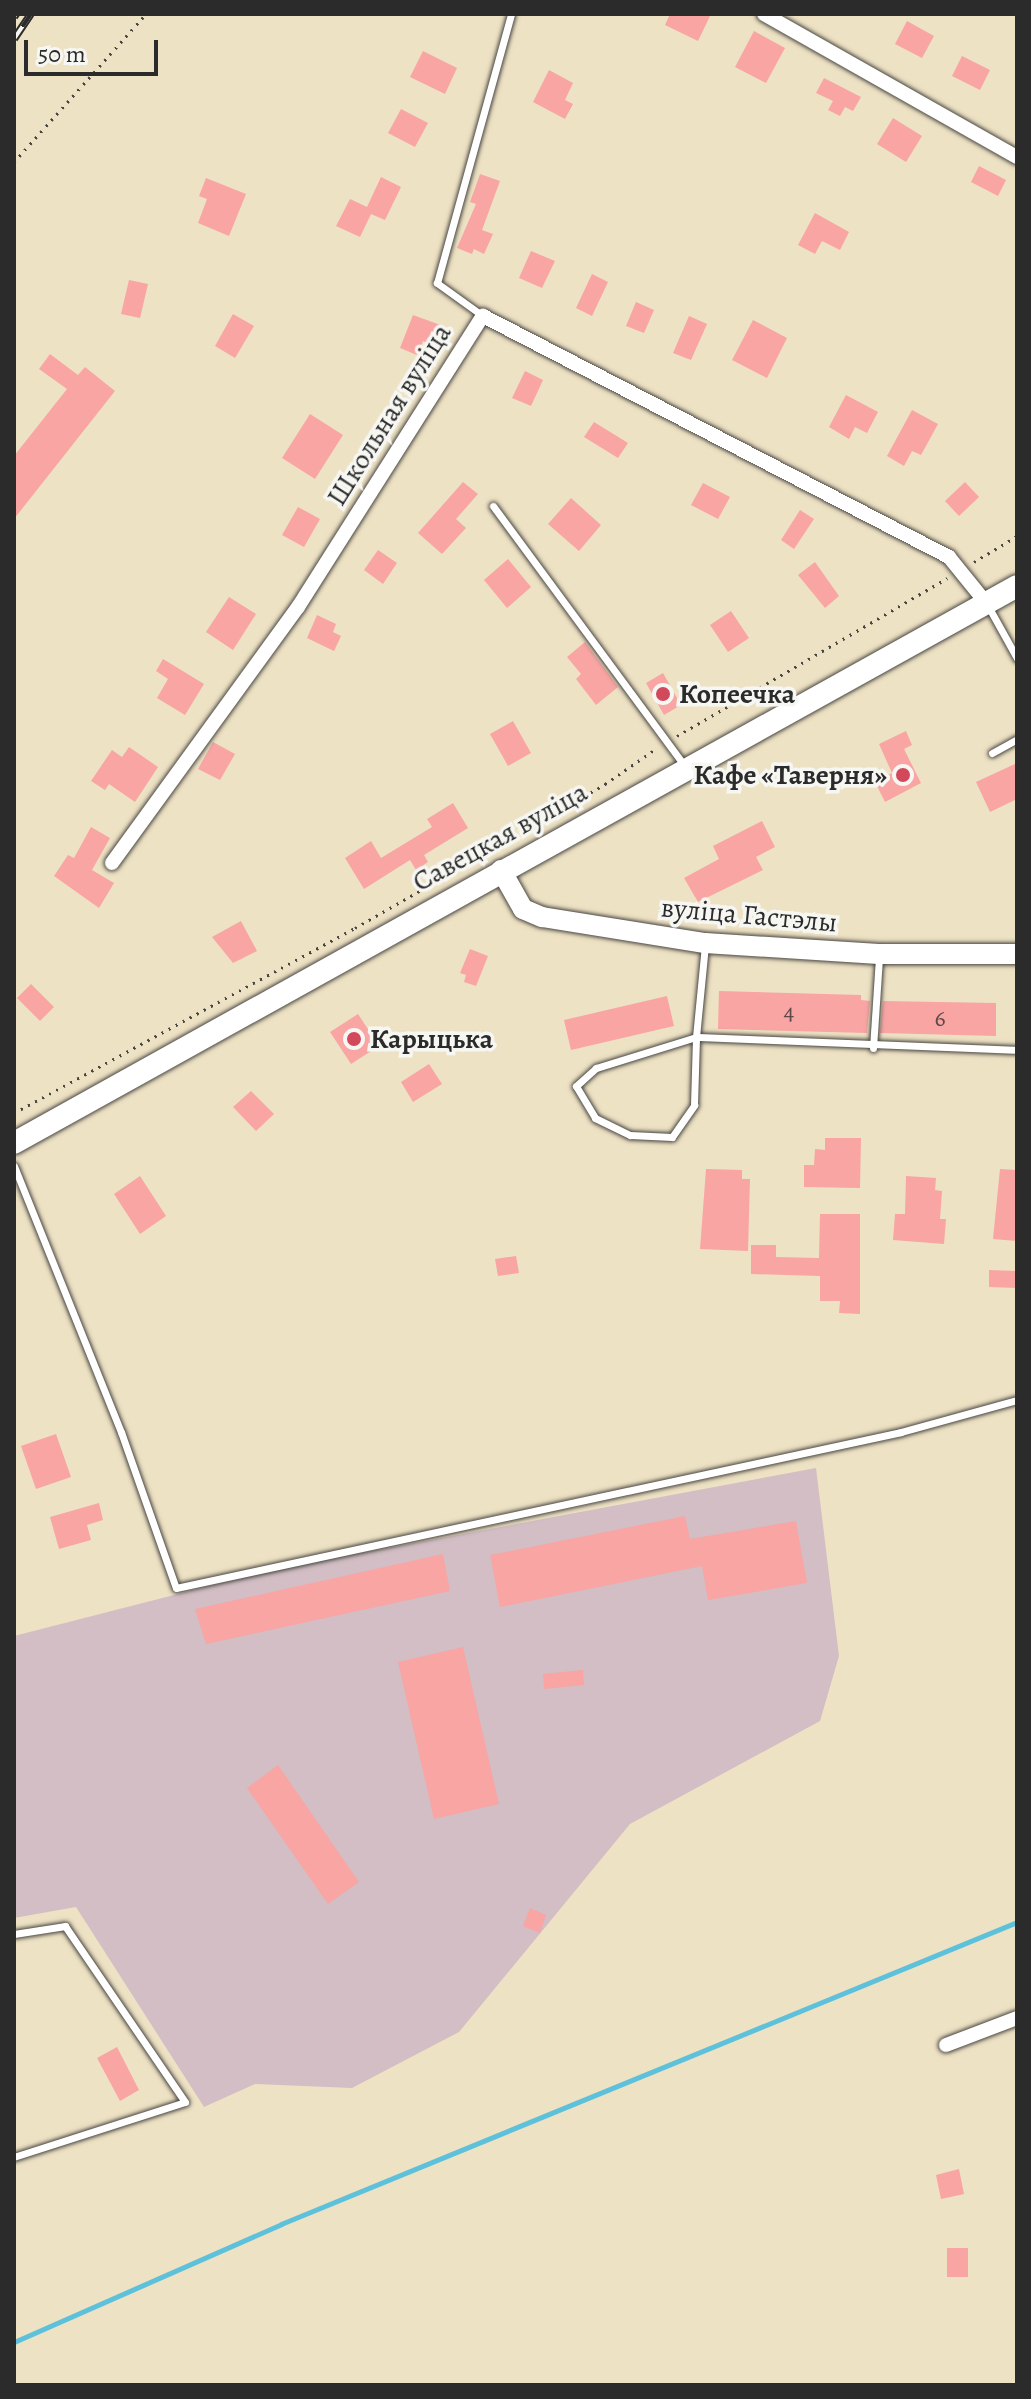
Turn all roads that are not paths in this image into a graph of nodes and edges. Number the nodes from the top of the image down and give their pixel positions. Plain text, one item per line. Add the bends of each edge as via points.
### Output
1 (511, 14) edge
2 (764, 14) edge
3 (1017, 157) edge
4 (483, 316) junction
5 (493, 506) dead end
6 (1017, 586) edge
7 (987, 604) junction
8 (1017, 658) edge
9 (1017, 739) edge
10 (992, 753) dead end
11 (688, 769) junction
12 (112, 863) dead end
13 (501, 870) junction
14 (705, 943) junction
15 (879, 954) junction
16 (1017, 954) edge
17 (696, 1037) junction
18 (873, 1048) junction
19 (1017, 1050) edge
20 (14, 1143) edge
21 (14, 1166) edge
22 (1017, 1400) edge
23 (14, 1934) edge
24 (1017, 2018) edge
25 (946, 2045) dead end
26 (14, 2157) edge

1 - 4 lane via 437,283
2 - 3 street
4 - 7 street, Школьная вуліца via 935,549
4 - 12 street, Школьная вуліца via 298,607
5 - 11 lane
6 - 7 main road, Савецкая вуліца
7 - 8 lane
7 - 11 main road, Савецкая вуліца
9 - 10 lane
11 - 13 main road, Савецкая вуліца
13 - 14 street, вуліца Гастэлы via 523,909 542,917
13 - 20 main road, Савецкая вуліца
14 - 15 street, вуліца Гастэлы
14 - 17 lane
15 - 16 street, вуліца Гастэлы
15 - 18 lane
17 - 17 lane via 596,1068 576,1086 595,1118 630,1135 672,1137 694,1105
17 - 18 lane
18 - 19 lane
21 - 22 lane via 121,1432 176,1588 901,1432
23 - 26 lane via 65,1926 185,2102
24 - 25 street

